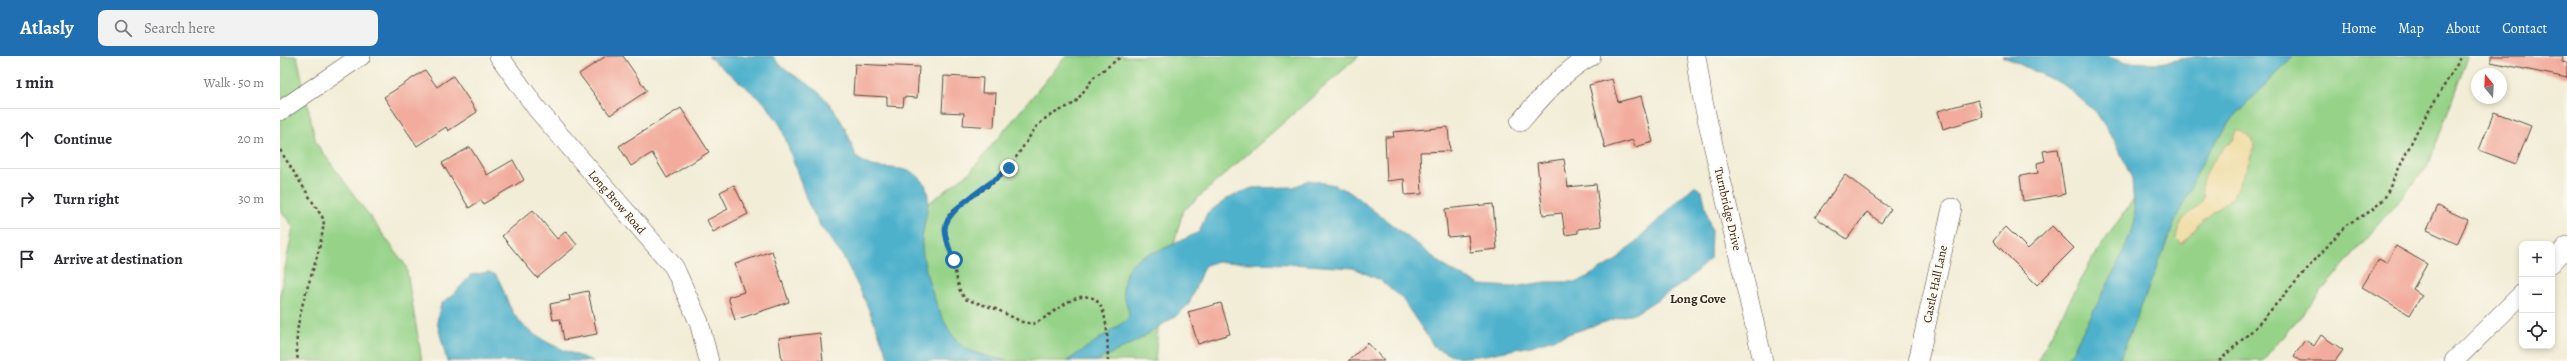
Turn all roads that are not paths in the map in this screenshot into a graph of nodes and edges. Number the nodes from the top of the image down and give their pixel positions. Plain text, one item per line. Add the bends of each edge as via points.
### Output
1 (361, 56) edge
2 (499, 56) edge
3 (1591, 56) edge
4 (1696, 56) edge
5 (280, 111) edge
6 (1520, 122) dead end
7 (1952, 208) dead end
8 (2567, 246) edge
9 (2555, 260) edge
10 (2519, 297) edge
11 (709, 361) edge
12 (1763, 361) edge
13 (1918, 361) edge
14 (2454, 361) edge

1 - 5 street
2 - 11 street, Long Brow Road via 538,109 674,268 699,322
3 - 6 street via 1575,65
4 - 12 street, Turnbridge Drive via 1703,101
7 - 13 street, Castle Hall Lane
8 - 9 street
10 - 14 street

